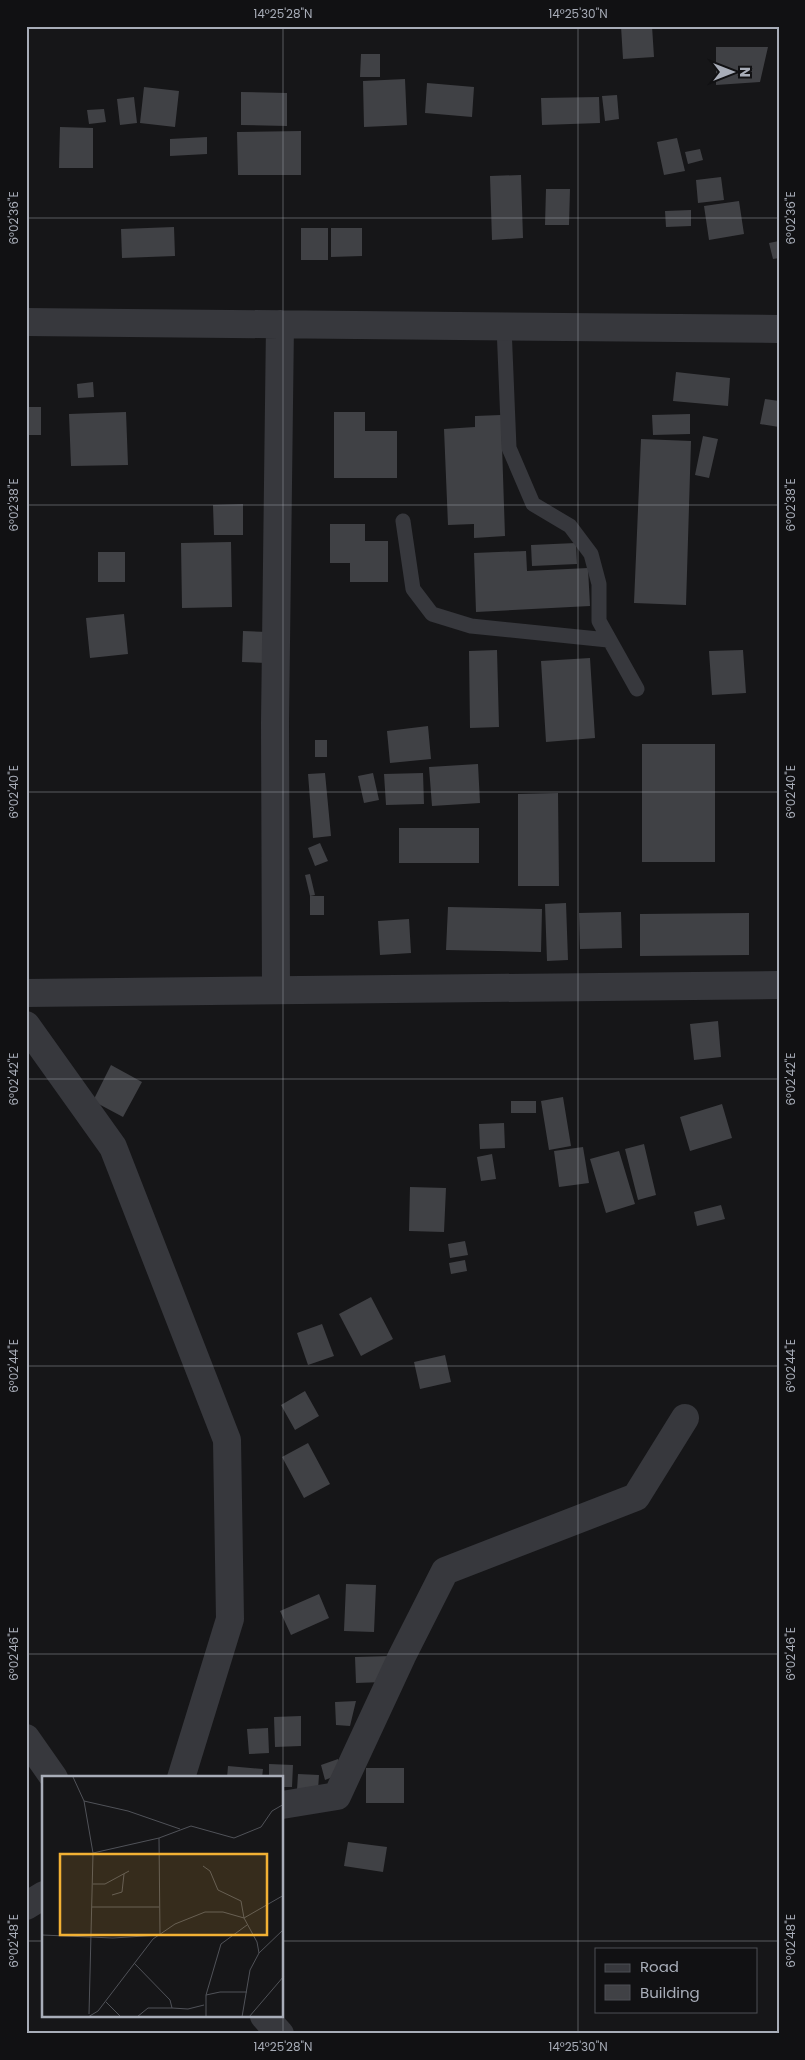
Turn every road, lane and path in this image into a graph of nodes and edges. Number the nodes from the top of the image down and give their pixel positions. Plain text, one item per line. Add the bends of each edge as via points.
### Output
1 (26, 322) edge
2 (280, 324) junction
3 (504, 326) junction
4 (779, 329) edge
5 (403, 521) dead end
6 (608, 640) junction
7 (637, 689) dead end
8 (779, 985) edge
9 (276, 990) junction
10 (26, 993) edge
11 (26, 1025) edge
12 (685, 1418) dead end
13 (26, 1738) edge
14 (53, 1776) edge
15 (183, 1776) edge
16 (284, 1806) edge
17 (42, 1897) edge
18 (26, 1906) edge
19 (266, 2018) edge
20 (280, 2034) edge

1 - 2 street
2 - 3 street
2 - 9 street via 275,723
3 - 4 street
3 - 6 lane via 508,448 533,504 570,526 591,554 599,584 599,622
5 - 6 lane via 413,589 432,614 471,626
6 - 7 lane
8 - 9 street
9 - 10 street
11 - 15 street via 113,1146 227,1440 230,1619
12 - 16 street via 636,1497 445,1571 337,1796
13 - 14 street
17 - 18 street
19 - 20 street

